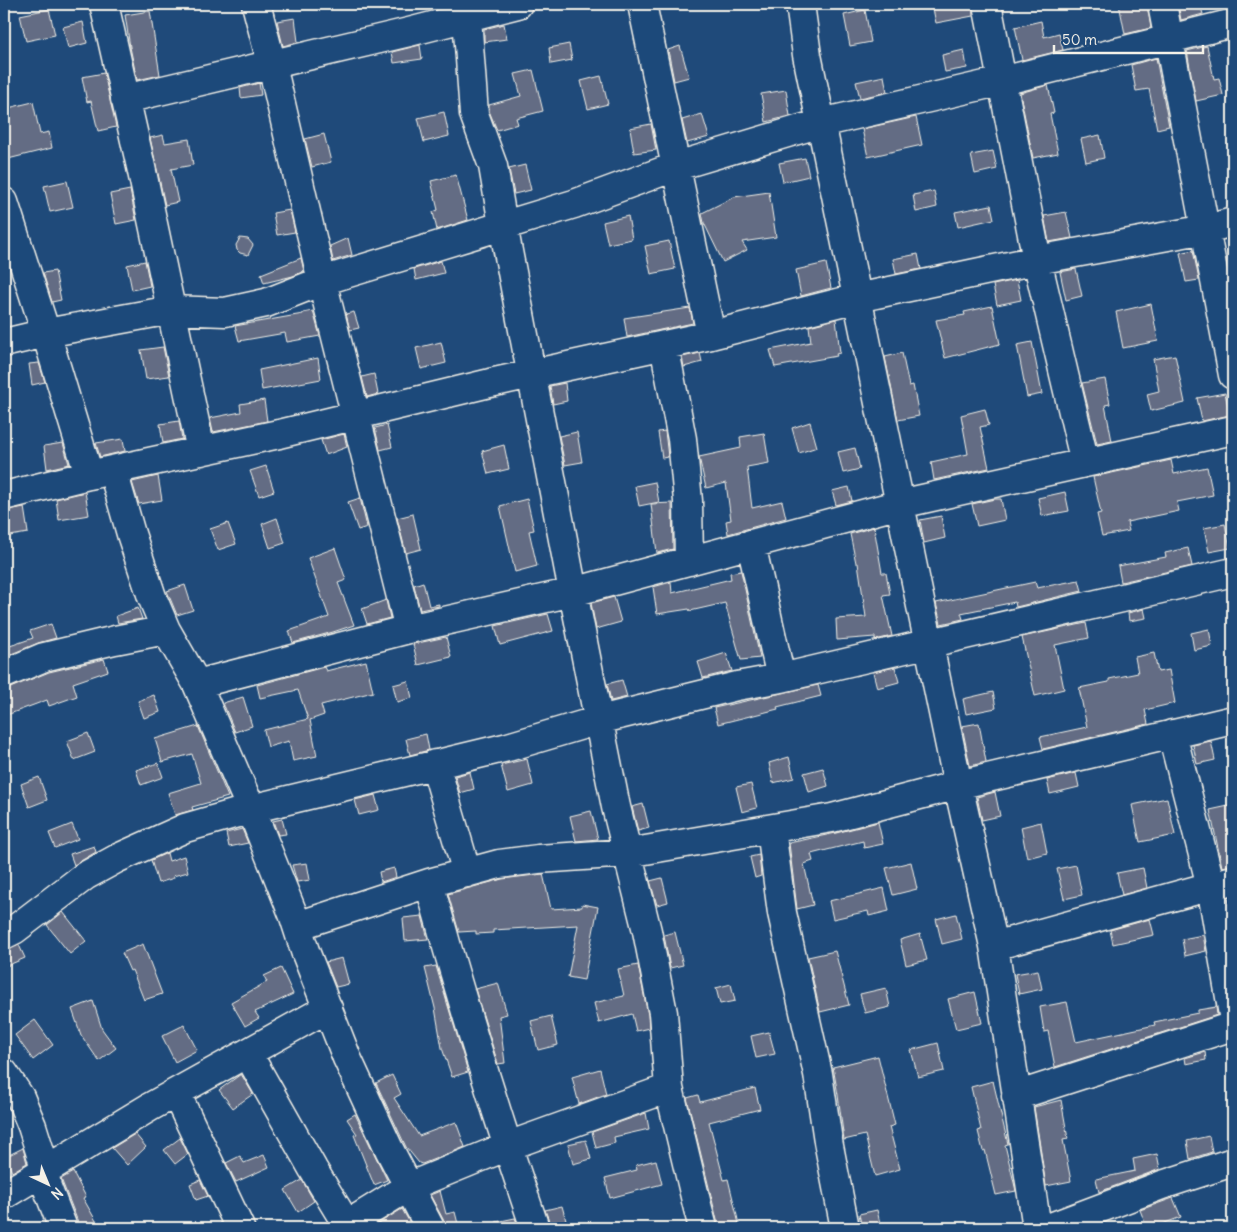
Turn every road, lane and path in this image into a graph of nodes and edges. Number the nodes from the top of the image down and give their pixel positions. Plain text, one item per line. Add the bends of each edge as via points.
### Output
1 (104, 4) edge
2 (256, 4) edge
3 (518, 4) edge
4 (642, 4) edge
5 (800, 4) edge
6 (987, 4) edge
7 (1162, 4) edge
8 (466, 10) edge
9 (1233, 23) edge
10 (1169, 39) junction
11 (272, 65) junction
12 (1002, 81) junction
13 (125, 99) junction
14 (821, 123) junction
15 (677, 166) junction
16 (4, 202) edge
17 (1233, 222) edge
18 (503, 225) junction
19 (1206, 229) junction
20 (1037, 260) junction
21 (322, 281) junction
22 (857, 298) junction
23 (171, 310) junction
24 (46, 333) junction
25 (711, 335) junction
26 (4, 343) edge
27 (664, 345) junction
28 (532, 374) junction
29 (1233, 375) edge
30 (356, 415) junction
31 (1233, 430) edge
32 (201, 451) junction
33 (1085, 463) junction
34 (101, 473) junction
35 (4, 496) edge
36 (900, 504) junction
37 (751, 544) junction
38 (689, 561) junction
39 (1233, 572) edge
40 (573, 592) junction
41 (409, 629) junction
42 (166, 630) junction
43 (929, 643) junction
44 (4, 674) edge
45 (781, 678) junction
46 (198, 684) junction
47 (599, 720) junction
48 (1233, 720) edge
49 (1172, 734) junction
50 (436, 764) junction
51 (958, 785) junction
52 (251, 808) junction
53 (771, 829) junction
54 (628, 853) junction
55 (468, 873) junction
56 (429, 883) junction
57 (1222, 883) edge
58 (297, 926) junction
59 (4, 934) edge
60 (994, 946) junction
61 (328, 1008) junction
62 (1233, 1015) edge
63 (1233, 1026) edge
64 (248, 1054) junction
65 (4, 1073) edge
66 (669, 1088) junction
67 (176, 1093) junction
68 (1016, 1096) junction
69 (508, 1146) junction
70 (1233, 1162) edge
71 (44, 1171) junction
72 (408, 1187) junction
73 (4, 1195) edge
74 (344, 1226) edge
75 (64, 1228) edge
76 (240, 1228) edge
77 (430, 1228) edge
78 (535, 1228) edge
79 (704, 1228) edge
80 (845, 1228) edge
81 (1037, 1228) edge
82 (1048, 1228) edge

1 - 13 street
2 - 11 street
3 - 8 street
4 - 15 street
5 - 14 street via 806,55
6 - 12 street
7 - 10 street
8 - 11 street via 409,32
8 - 18 street via 474,114 493,166
9 - 10 street
10 - 12 street
10 - 19 street
11 - 13 street
11 - 21 street
12 - 14 street
12 - 20 street
13 - 23 street
14 - 15 street
14 - 22 street
15 - 18 street via 574,204
15 - 25 street
16 - 24 street
17 - 19 street
18 - 21 street
18 - 28 street
19 - 20 street
19 - 29 street
20 - 22 street
20 - 33 street
21 - 23 street via 266,303 225,312
21 - 30 street
22 - 25 street
22 - 36 street
23 - 24 street
23 - 32 street
24 - 26 street
24 - 34 street
25 - 27 street
27 - 28 street
27 - 38 street via 682,439
28 - 30 street
28 - 40 street
30 - 32 street
30 - 41 street
31 - 33 street
32 - 34 street
33 - 36 street
34 - 35 street
34 - 42 street via 131,534
36 - 37 street
36 - 43 street
37 - 38 street
37 - 45 street
38 - 40 street
39 - 43 street
40 - 41 street
40 - 47 street
41 - 46 street
42 - 44 street via 44,657
42 - 46 street
43 - 45 street
43 - 51 street
45 - 47 street
46 - 52 street
47 - 50 street
47 - 54 street
48 - 49 street
49 - 51 street
49 - 57 street
50 - 52 street
50 - 55 street
51 - 53 street via 832,818
51 - 60 street
52 - 58 street
52 - 59 street via 185,828 118,858 85,876 14,930
53 - 54 street
53 - 80 street via 782,912 818,1074
54 - 55 street via 538,859 499,864
54 - 66 street via 664,1013
55 - 56 street
56 - 58 street
56 - 69 street
57 - 60 street
57 - 62 street
58 - 61 street
60 - 68 street
61 - 64 street
61 - 72 street via 388,1149
63 - 68 street
64 - 67 street
64 - 74 street
65 - 71 street via 32,1126
66 - 69 street
66 - 79 street
67 - 71 street
67 - 76 street
68 - 81 street
69 - 72 street
69 - 78 street
70 - 82 street
71 - 73 street
71 - 75 street
72 - 74 street
72 - 77 street

